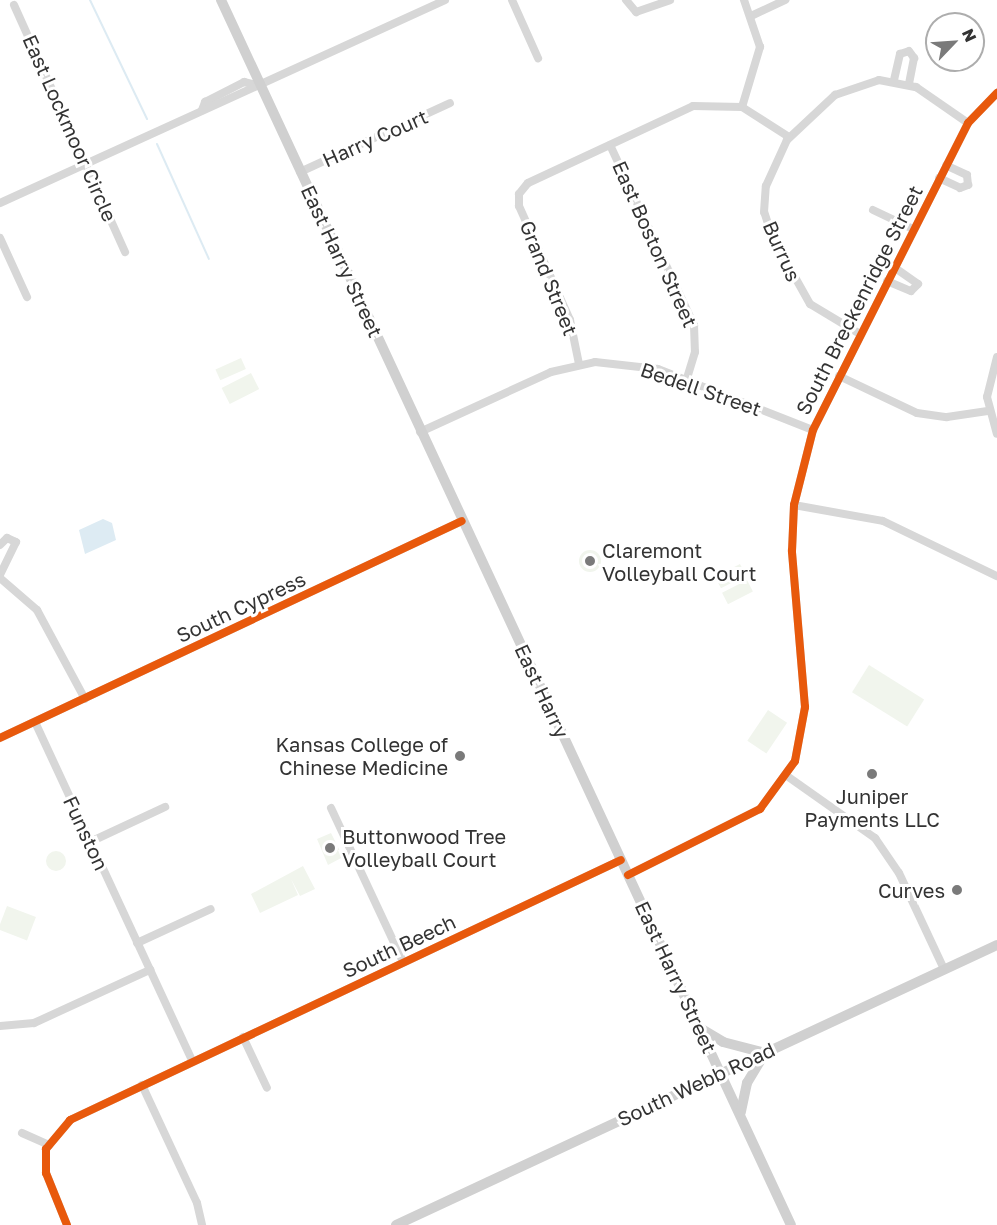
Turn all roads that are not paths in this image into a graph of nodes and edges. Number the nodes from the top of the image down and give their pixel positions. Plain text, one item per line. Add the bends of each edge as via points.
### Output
1 (221, 0) edge
2 (445, 0) edge
3 (512, 0) edge
4 (626, 0) edge
5 (670, 0) edge
6 (744, 0) edge
7 (785, 0) edge
8 (14, 5) dead end
9 (751, 16) junction
10 (538, 58) dead end
11 (894, 80) junction
12 (909, 84) junction
13 (261, 86) junction
14 (997, 93) edge
15 (450, 104) dead end
16 (742, 107) junction
17 (968, 123) junction
18 (789, 137) junction
19 (610, 144) junction
20 (86, 164) junction
21 (946, 165) junction
22 (300, 172) junction
23 (939, 178) junction
24 (0, 203) edge
25 (873, 210) dead end
26 (913, 229) junction
27 (0, 238) edge
28 (125, 252) dead end
29 (894, 267) junction
30 (887, 281) junction
31 (27, 297) dead end
32 (860, 334) junction
33 (997, 357) edge
34 (579, 364) junction
35 (839, 376) junction
36 (687, 379) junction
37 (988, 411) junction
38 (813, 430) junction
39 (420, 432) junction
40 (997, 434) edge
41 (795, 505) junction
42 (462, 521) junction
43 (0, 545) edge
44 (997, 576) edge
45 (0, 577) edge
46 (85, 699) junction
47 (35, 722) junction
48 (0, 738) edge
49 (787, 776) junction
50 (165, 807) dead end
51 (331, 808) dead end
52 (90, 842) junction
53 (621, 860) junction
54 (628, 875) junction
55 (211, 909) dead end
56 (137, 943) junction
57 (997, 945) edge
58 (403, 962) junction
59 (944, 969) junction
60 (150, 970) junction
61 (0, 1026) edge
62 (700, 1028) junction
63 (243, 1037) junction
64 (765, 1053) junction
65 (192, 1060) junction
66 (721, 1073) junction
67 (142, 1085) junction
68 (267, 1088) dead end
69 (741, 1114) junction
70 (21, 1133) dead end
71 (49, 1145) junction
72 (67, 1225) edge
73 (202, 1225) edge
74 (396, 1225) edge
75 (791, 1225) edge

1 - 13 main road, East Harry Street
2 - 13 street
3 - 10 street
4 - 5 street via 636,12
6 - 9 street
7 - 9 street
8 - 20 street, East Lockmoor Circle
9 - 16 street via 760,47
11 - 12 street, Burrus
11 - 12 street via 899,56 909,51 914,58
11 - 18 street, Burrus via 872,81 835,95
12 - 17 street, Burrus
13 - 20 street
13 - 22 main road, East Harry Street
14 - 17 street, South Breckenridge Street
15 - 22 street, Harry Court
16 - 18 street
16 - 19 street via 693,106
17 - 21 street, South Breckenridge Street
18 - 32 street, Burrus via 766,186 764,212 772,236 810,304
19 - 34 street, Grand Street via 528,183 520,192 519,206 570,320
19 - 36 street, East Boston Street via 694,325 695,352
20 - 24 street
20 - 28 street, East Lockmoor Circle
21 - 23 street, South Breckenridge Street
21 - 23 street via 967,175 968,185 960,188
22 - 39 main road, East Harry Street
23 - 26 street, South Breckenridge Street
25 - 26 street
26 - 29 street, South Breckenridge Street
27 - 31 street
29 - 30 street, South Breckenridge Street
29 - 30 street via 918,285 911,291
30 - 32 street, South Breckenridge Street
32 - 35 street, South Breckenridge Street
33 - 37 street via 988,382
34 - 36 street, Bedell Street via 642,366
34 - 39 street, Bedell Street
35 - 37 street via 917,413 947,417
35 - 38 street, South Breckenridge Street
36 - 38 street, Bedell Street
37 - 40 street
38 - 41 street, South Breckenridge Street
39 - 42 main road, East Harry Street
41 - 44 street via 879,520
41 - 49 street, South Breckenridge Street via 792,551 805,707 801,747
42 - 46 street, South Cypress
42 - 53 main road, East Harry
43 - 45 street via 7,538 16,542
45 - 46 street via 37,610
46 - 47 street, South Cypress
47 - 48 street, South Cypress
47 - 52 street, Funston
49 - 54 street, South Breckenridge Street via 751,814
49 - 59 street via 875,838 898,873
50 - 52 street
51 - 58 street
52 - 56 street, Funston
53 - 54 main road, East Harry Street
53 - 58 street, South Beech
54 - 62 main road, East Harry Street
55 - 56 street
56 - 60 street, Funston
57 - 59 main road, South Webb Road
58 - 63 street, South Beech
59 - 64 main road, South Webb Road
60 - 61 street via 34,1023
60 - 65 street
62 - 64 main road via 723,1042
62 - 66 main road, East Harry Street
63 - 65 street, South Beech
63 - 68 street
64 - 66 main road, South Webb Road
64 - 69 main road via 747,1083
65 - 67 street, South Beech
66 - 69 main road, East Harry Street
66 - 74 main road, South Webb Road
67 - 71 street, South Beech via 70,1120
67 - 73 street via 197,1203
69 - 75 main road, East Harry Street
70 - 71 street
71 - 72 street via 46,1173

